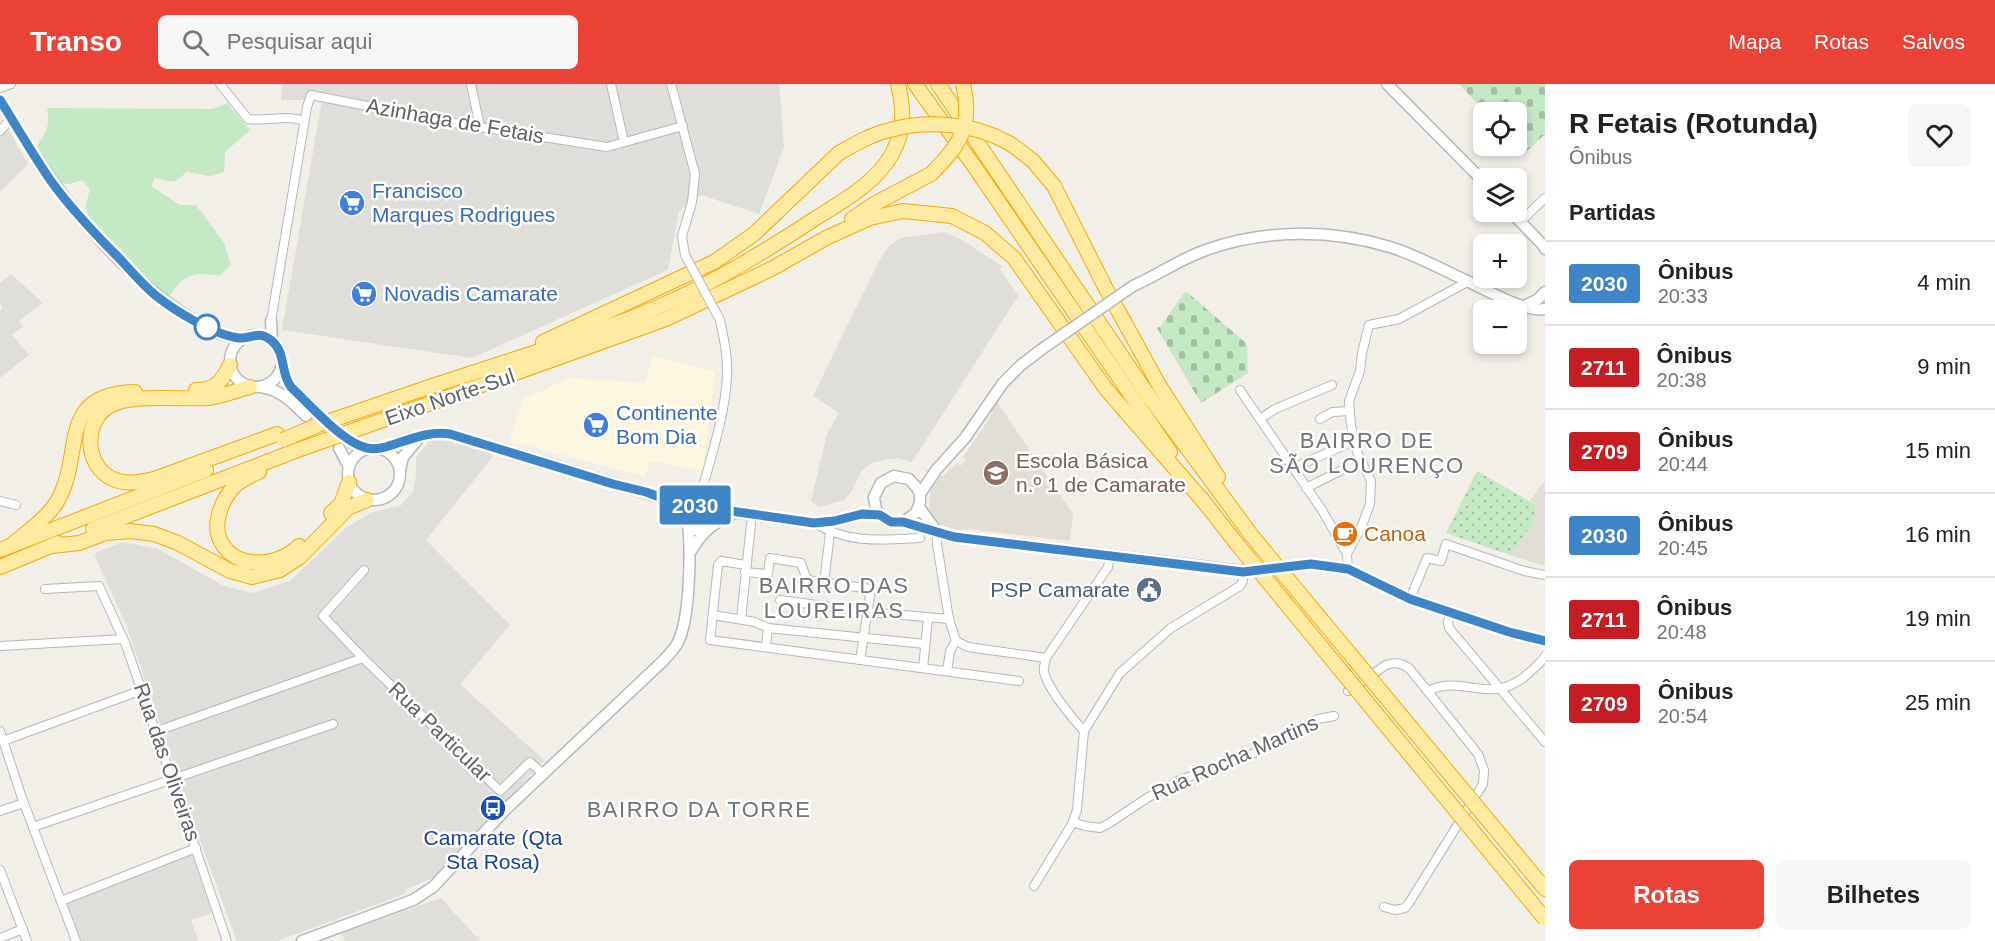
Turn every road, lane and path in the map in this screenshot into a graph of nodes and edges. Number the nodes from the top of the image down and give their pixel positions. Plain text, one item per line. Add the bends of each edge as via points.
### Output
1 (220, 84) edge
2 (471, 84) edge
3 (611, 84) edge
4 (671, 84) edge
5 (898, 84) edge
6 (915, 84) edge
7 (938, 84) edge
8 (963, 84) edge
9 (1387, 84) edge
10 (0, 100) edge
11 (11, 119) junction
12 (304, 121) junction
13 (683, 126) junction
14 (480, 127) junction
15 (0, 131) edge
16 (624, 142) junction
17 (1473, 171) edge
18 (1545, 198) edge
19 (1527, 215) edge
20 (1520, 222) edge
21 (826, 238) junction
22 (1544, 246) edge
23 (1469, 282) junction
24 (1545, 292) edge
25 (1509, 300) edge
26 (1527, 305) edge
27 (1527, 307) edge
28 (1545, 309) edge
29 (271, 321) joint
30 (217, 333) junction
31 (267, 338) junction
32 (242, 339) junction
33 (230, 360) junction
34 (498, 364) junction
35 (282, 368) junction
36 (1332, 385) dead end
37 (255, 387) junction
38 (1240, 390) dead end
39 (1350, 411) junction
40 (306, 416) tunnel mouth
41 (1260, 418) junction
42 (1320, 418) dead end
43 (318, 419) junction
44 (423, 435) junction
45 (280, 437) junction
46 (1354, 441) junction
47 (352, 443) tunnel mouth
48 (339, 448) tunnel mouth
49 (368, 448) junction
50 (380, 448) junction
51 (295, 451) junction
52 (349, 467) junction
53 (1293, 468) junction
54 (400, 470) junction
55 (936, 470) junction
56 (1340, 471) dead end
57 (909, 479) junction
58 (349, 482) junction
59 (1306, 488) junction
60 (920, 494) junction
61 (874, 497) junction
62 (664, 499) junction
63 (367, 500) junction
64 (0, 501) edge
65 (1205, 503) junction
66 (700, 504) junction
67 (16, 505) dead end
68 (920, 507) junction
69 (737, 512) junction
70 (880, 515) junction
71 (849, 516) junction
72 (688, 522) junction
73 (903, 522) junction
74 (814, 523) junction
75 (751, 524) dead end
76 (709, 527) junction
77 (937, 532) junction
78 (830, 533) junction
79 (1249, 533) junction
80 (921, 538) dead end
81 (52, 546) junction
82 (7, 547) edge
83 (691, 551) junction
84 (1347, 554) junction
85 (1110, 556) junction
86 (0, 567) edge
87 (745, 568) junction
88 (1348, 569) junction
89 (364, 570) dead end
90 (1243, 572) junction
91 (1545, 575) edge
92 (824, 583) junction
93 (45, 588) dead end
94 (1410, 599) junction
95 (780, 600) dead end
96 (867, 612) junction
97 (1450, 612) junction
98 (713, 615) junction
99 (928, 618) junction
100 (741, 619) junction
101 (949, 619) junction
102 (768, 628) junction
103 (864, 638) junction
104 (123, 639) junction
105 (956, 641) junction
106 (1545, 641) edge
107 (925, 644) junction
108 (0, 646) edge
109 (766, 647) junction
110 (1545, 656) edge
111 (363, 658) junction
112 (1046, 658) junction
113 (860, 660) junction
114 (923, 668) junction
115 (947, 671) junction
116 (1019, 681) dead end
117 (1500, 689) junction
118 (142, 690) junction
119 (1348, 691) dead end
120 (1428, 691) junction
121 (1334, 716) dead end
122 (333, 724) dead end
123 (0, 731) edge
124 (157, 731) junction
125 (1084, 731) junction
126 (3, 741) junction
127 (1545, 742) edge
128 (543, 774) junction
129 (172, 778) junction
130 (24, 803) junction
131 (0, 811) edge
132 (1072, 822) junction
133 (33, 827) junction
134 (196, 848) junction
135 (0, 870) edge
136 (1034, 886) dead end
137 (4, 889) edge
138 (1545, 889) edge
139 (61, 901) junction
140 (1384, 907) dead end
141 (1545, 919) edge
142 (23, 929) junction
143 (0, 938) edge
144 (27, 941) edge
145 (76, 941) edge
146 (227, 941) edge
147 (302, 941) edge

1 - 12 street via 248,119 292,117
2 - 14 street
3 - 16 street
4 - 13 street
5 - 34 highway via 903,110 900,135 883,168 862,188 742,265 660,306 597,332
6 - 65 highway
7 - 79 highway via 1148,395
8 - 21 highway, bridge via 966,99 961,137 952,153 931,174 874,204
9 - 17 street
10 - 11 street
11 - 15 street
11 - 30 street via 50,179 92,231 156,295
12 - 14 street, Azinhaga de Fetais via 311,95
12 - 29 street, Azinhaga de Fetais
13 - 16 street, Azinhaga de Fetais
13 - 66 street, bridge via 694,174 692,202 681,236 685,255 720,320 728,376
14 - 16 street, Azinhaga de Fetais via 607,147
18 - 19 street
20 - 22 street
21 - 51 highway, Eixo Norte-Sul, bridge via 666,319
21 - 65 highway via 870,218 903,211 952,216 985,233 1014,258 1106,389
23 - 25 street
23 - 39 street via 1399,320 1369,325
23 - 55 street, bridge via 1391,248 1356,238 1294,233 1251,237 1205,250 1133,286 1021,365
24 - 26 street
27 - 28 street
29 - 31 street
30 - 32 street
30 - 33 street
31 - 32 street via 252,335
31 - 35 street via 279,348
32 - 33 street
33 - 37 street via 233,375 240,383
33 - 82 highway via 221,382 209,390 118,392 97,399 82,415 74,434 67,479 58,501
34 - 43 highway, Eixo Norte-Sul, bridge
34 - 79 highway, bridge via 714,262 754,234 839,153 864,139 890,130 926,125 980,130 1007,142 1033,161 1054,186 1159,385 1235,502
35 - 37 street via 270,384
35 - 43 street via 291,387
36 - 41 street
37 - 40 street via 281,393
37 - 45 highway via 211,398 124,400 108,407 96,420 90,435 91,453 99,468 113,479 134,483
38 - 41 street
39 - 42 street via 1332,412
39 - 46 street
41 - 53 street
43 - 45 highway, Eixo Norte-Sul, bridge
44 - 50 street
44 - 54 street via 403,457
44 - 62 street via 450,434
45 - 82 highway, Eixo Norte-Sul
46 - 53 street
46 - 84 street via 1371,482 1370,504
47 - 49 street
48 - 52 street
49 - 50 street
49 - 52 street via 353,458
50 - 54 street via 397,460
51 - 58 highway via 238,484 223,503 217,522 221,542 234,556 253,564 277,560 293,551 341,504
51 - 81 highway, Eixo Norte-Sul
52 - 58 street
53 - 59 street
54 - 63 street via 395,490 377,501
55 - 57 street
55 - 60 street
56 - 59 street
57 - 60 street
57 - 61 street via 887,479 876,489
58 - 63 street via 352,490
59 - 84 street
60 - 68 street
61 - 70 street
61 - 71 street
62 - 66 street
62 - 72 street
63 - 81 highway via 348,508 300,557 280,570 252,577 230,571 154,534 106,533 79,543
64 - 67 street
65 - 141 highway, bridge
66 - 69 street
66 - 72 street via 689,510
66 - 76 street via 714,516
68 - 73 street
68 - 77 street
69 - 74 street
69 - 76 street
70 - 71 street
70 - 73 street via 891,522
71 - 74 street
72 - 76 street via 696,530
72 - 83 street
73 - 77 street
74 - 78 street
75 - 87 street
76 - 83 street
77 - 85 street
77 - 101 street
78 - 80 street via 866,540
78 - 92 street
79 - 138 highway, bridge
81 - 86 highway, Eixo Norte-Sul
83 - 128 street via 684,626 678,642 663,661
84 - 88 street
85 - 90 street
85 - 112 street via 1108,567
87 - 92 street via 768,574 770,558 801,563 807,580
87 - 98 street via 722,561 718,565
87 - 100 street
88 - 90 street via 1311,564
88 - 94 street
89 - 111 street, Rua Particular via 322,616
90 - 125 street via 1243,582 1235,590 1172,628 1120,673
91 - 94 street via 1446,544 1441,561 1427,558
92 - 96 street via 871,589
93 - 104 street, Rua das Oliveiras via 99,586
94 - 97 street
95 - 96 street
96 - 99 street
96 - 103 street
97 - 106 street
97 - 117 street via 1449,628
98 - 100 street
98 - 109 street via 710,640
99 - 101 street
99 - 107 street
100 - 102 street
101 - 105 street
102 - 103 street
102 - 109 street
103 - 107 street
103 - 113 street
104 - 108 street
104 - 118 street, Rua das Oliveiras
105 - 112 street via 968,647
105 - 115 street
107 - 114 street
109 - 113 street
110 - 117 street via 1520,681
111 - 124 street
111 - 128 street, Rua Particular via 500,790 530,762
112 - 125 street via 1047,679
113 - 114 street
114 - 115 street
115 - 116 street
117 - 120 street via 1444,686
117 - 127 street
118 - 124 street, Rua das Oliveiras
118 - 126 street
119 - 120 street via 1394,663 1409,668
120 - 140 street via 1478,754 1484,770 1483,783 1405,908
121 - 132 street, Rua Rocha Martins via 1318,719 1244,758 1180,780 1108,825 1100,828
122 - 129 street
123 - 126 street
124 - 129 street, Rua das Oliveiras
125 - 132 street via 1077,810
126 - 130 street
128 - 147 street via 433,887 413,900
129 - 133 street
129 - 134 street, Rua das Oliveiras
130 - 131 street
130 - 133 street
132 - 136 street
133 - 139 street
134 - 139 street
134 - 146 street, Rua das Oliveiras
135 - 137 street
137 - 142 street
139 - 145 street
142 - 143 street
142 - 144 street

